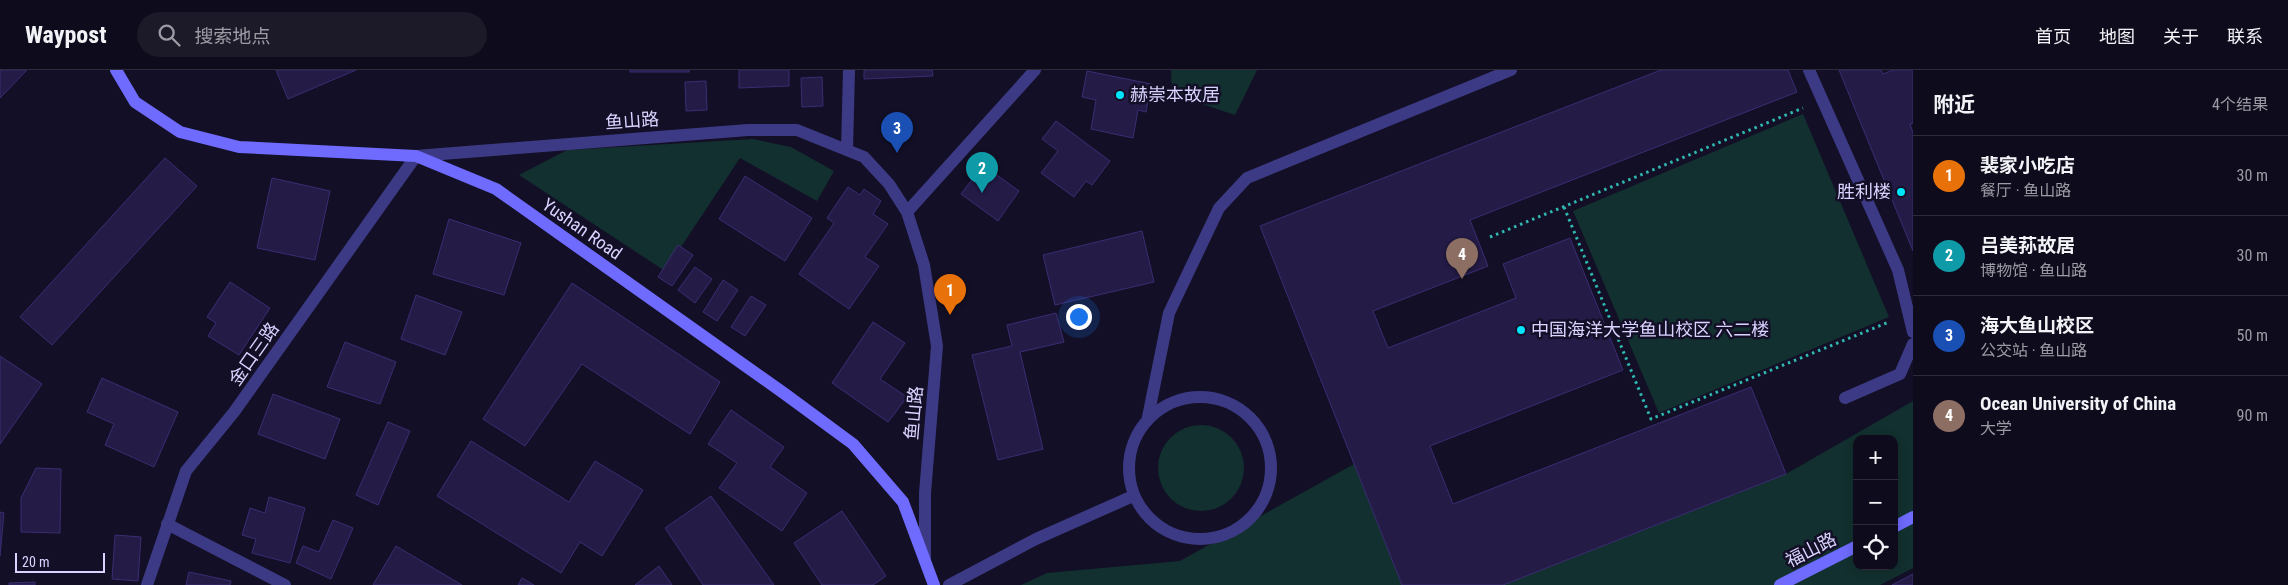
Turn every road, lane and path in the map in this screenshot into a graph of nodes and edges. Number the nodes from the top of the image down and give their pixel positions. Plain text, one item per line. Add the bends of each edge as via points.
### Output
1 (116, 70) edge
2 (849, 70) edge
3 (1035, 70) edge
4 (1511, 70) edge
5 (1809, 70) edge
6 (1822, 101) junction
7 (847, 149) junction
8 (416, 156) junction
9 (1564, 207) junction
10 (907, 212) junction
11 (1490, 238) dead end
12 (1908, 314) junction
13 (1913, 332) edge
14 (1913, 344) edge
15 (1845, 398) dead end
16 (1148, 417) junction
17 (1133, 496) junction
18 (1913, 517) edge
19 (167, 524) junction
20 (1898, 525) edge
21 (1853, 548) edge
22 (925, 561) junction
23 (147, 585) edge
24 (285, 585) edge
25 (934, 585) edge
26 (949, 585) edge
27 (1780, 585) edge

1 - 8 main road, Yushan Road via 135,102 180,132 239,147
2 - 7 street
3 - 10 street
4 - 16 street via 1248,178 1219,208 1169,313
5 - 6 street
6 - 9 path
6 - 12 street via 1898,270
7 - 8 street, 鱼山路 via 797,130 748,130
7 - 10 street, 鱼山路 via 864,157 889,184
8 - 19 street, 金口三路 via 234,412 186,470
8 - 22 main road, Yushan Road via 496,189 853,444 903,502
9 - 11 path
9 - 12 path via 1651,419
10 - 22 street, 鱼山路 via 924,265 937,346 925,493
12 - 13 street
14 - 15 street via 1900,374
16 - 17 street via 1136,434 1129,454 1128,475
16 - 17 street via 1168,403 1192,396 1216,398 1239,408 1256,424 1268,445 1272,469 1267,493 1255,514 1236,530 1213,538 1189,539 1166,531 1146,516
17 - 26 street via 1036,539
18 - 20 main road
19 - 23 street, 金口三路
19 - 24 street
21 - 27 main road, 福山路
22 - 25 main road, Yushan Road

